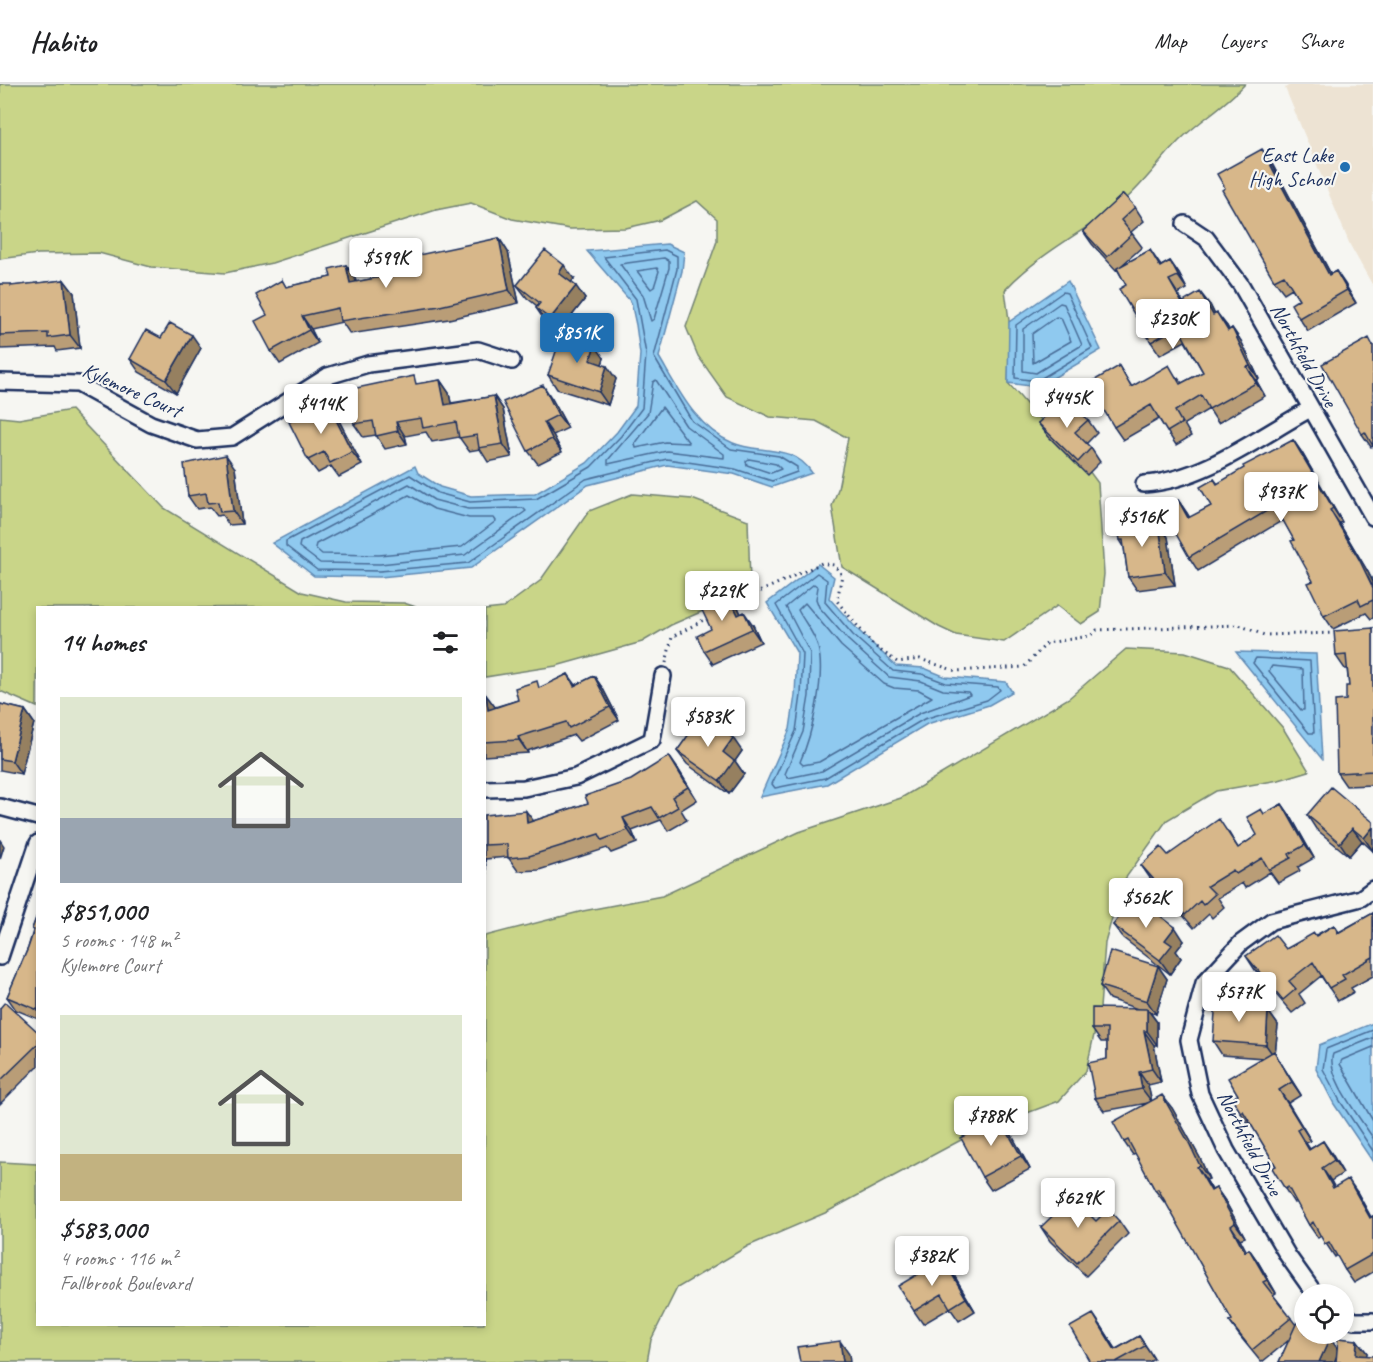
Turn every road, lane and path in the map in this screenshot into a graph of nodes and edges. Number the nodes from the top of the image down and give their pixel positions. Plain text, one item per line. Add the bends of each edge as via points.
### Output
1 (1185, 224) dead end
2 (512, 361) dead end
3 (0, 382) edge
4 (1310, 409) junction
5 (1144, 484) dead end
6 (1373, 517) edge
7 (733, 604) edge
8 (712, 615) edge
9 (1338, 633) edge
10 (663, 676) joint
11 (486, 789) edge
12 (0, 807) edge
13 (36, 816) edge
14 (36, 849) edge
15 (1373, 889) edge
16 (0, 957) edge
17 (1308, 1284) edge
18 (1354, 1320) edge
19 (1373, 1321) edge

1 - 4 street, Northfield Drive via 1206,238 1241,285
2 - 3 street, Kylemore Court via 478,351 368,364 328,376 232,437 197,440 151,424 78,384
4 - 5 street via 1196,473 1168,483
4 - 6 street, Northfield Drive
7 - 9 path via 822,563 834,565 842,575 837,601 873,645 897,662 920,659 956,671 1024,667 1047,643 1090,636 1097,630 1239,625 1264,635
8 - 10 path via 672,638
10 - 11 street via 652,740 576,777 524,788
12 - 13 street
14 - 16 street
15 - 17 street, Northfield Drive via 1361,898 1271,921 1240,943 1204,983 1189,1040 1200,1094 1226,1150
18 - 19 street

